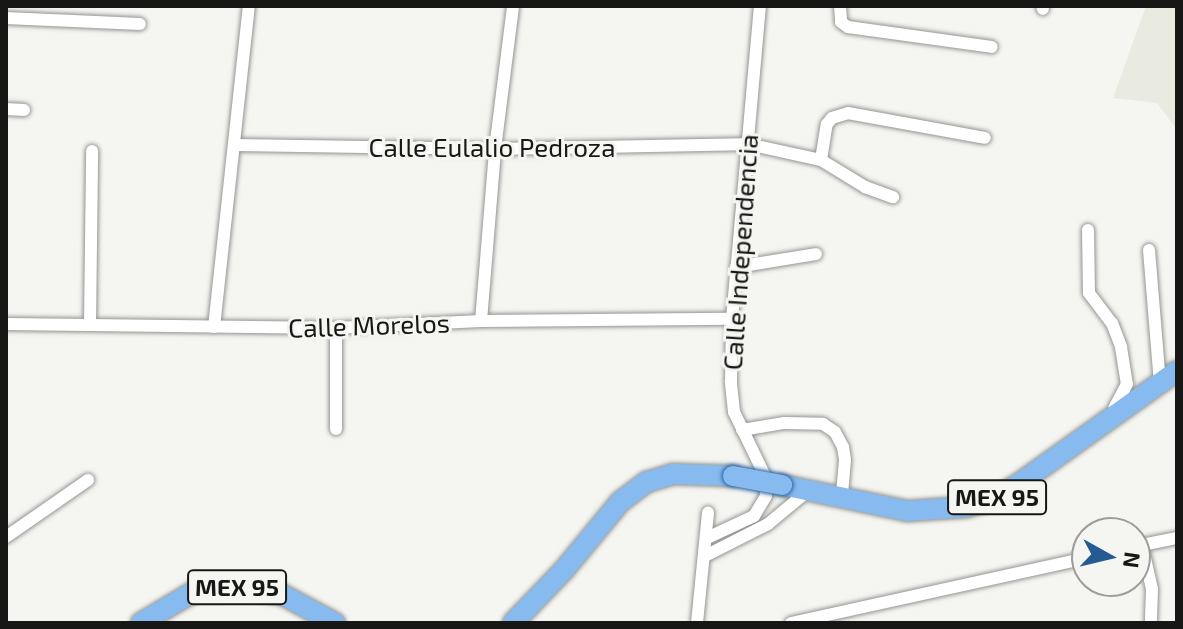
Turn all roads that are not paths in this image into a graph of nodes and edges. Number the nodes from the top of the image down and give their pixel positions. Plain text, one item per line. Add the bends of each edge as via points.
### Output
1 (249, 6) edge
2 (513, 6) edge
3 (760, 6) edge
4 (840, 6) edge
5 (6, 18) edge
6 (140, 24) dead end
7 (992, 47) dead end
8 (6, 109) edge
9 (24, 110) dead end
10 (985, 138) dead end
11 (748, 144) junction
12 (236, 145) junction
13 (495, 149) junction
14 (92, 151) dead end
15 (821, 160) junction
16 (893, 197) dead end
17 (1088, 230) dead end
18 (1149, 250) dead end
19 (816, 254) dead end
20 (736, 267) junction
21 (732, 319) junction
22 (481, 321) junction
23 (6, 324) edge
24 (90, 325) junction
25 (214, 327) junction
26 (336, 328) junction
27 (1168, 377) edge
28 (336, 429) dead end
29 (742, 430) junction
30 (1095, 430) junction
31 (88, 480) dead end
32 (809, 490) junction
33 (842, 495) junction
34 (708, 513) dead end
35 (6, 537) edge
36 (707, 538) junction
37 (1177, 538) edge
38 (1151, 543) edge
39 (705, 556) junction
40 (1071, 562) edge
41 (1151, 586) edge
42 (812, 621) edge
43 (141, 623) edge
44 (335, 623) edge
45 (513, 623) edge
46 (697, 623) edge
47 (791, 623) edge
48 (1151, 623) edge

1 - 12 street
2 - 13 street
3 - 11 street, Calle Independencia
4 - 7 street via 841,22 848,27
5 - 6 street
8 - 9 street
10 - 15 street via 848,113 827,124
11 - 13 street, Calle Eulalio Pedroza
11 - 15 street, Calle Eulalio Pedroza
11 - 20 street, Calle Independencia
12 - 13 street, Calle Eulalio Pedroza
12 - 25 street
13 - 22 street
14 - 24 street
15 - 16 street, Calle Eulalio Pedroza
17 - 30 street via 1086,284 1118,334 1127,384 1119,403
18 - 27 street
19 - 20 street
20 - 21 street, Calle Independencia
21 - 22 street, Calle Morelos
21 - 29 street, Calle Independencia via 731,381
22 - 26 street, Calle Morelos
23 - 24 street, Calle Morelos
24 - 25 street, Calle Morelos
25 - 26 street, Calle Morelos
26 - 28 street
27 - 30 main road, MEX 95
29 - 33 street via 823,424 843,447
29 - 36 street, Calle Independencia via 765,476 763,505 754,516
30 - 33 main road, MEX 95 via 993,499 967,507 907,511
31 - 35 street
32 - 33 main road, MEX 95
32 - 39 street via 768,524
32 - 45 main road, MEX 95, bridge via 733,476 673,474 647,482 620,502
34 - 36 street
36 - 39 street
37 - 38 street
39 - 46 street
40 - 42 street
41 - 48 street
42 - 47 street
43 - 44 main road, MEX 95 via 195,591 246,587 283,595

